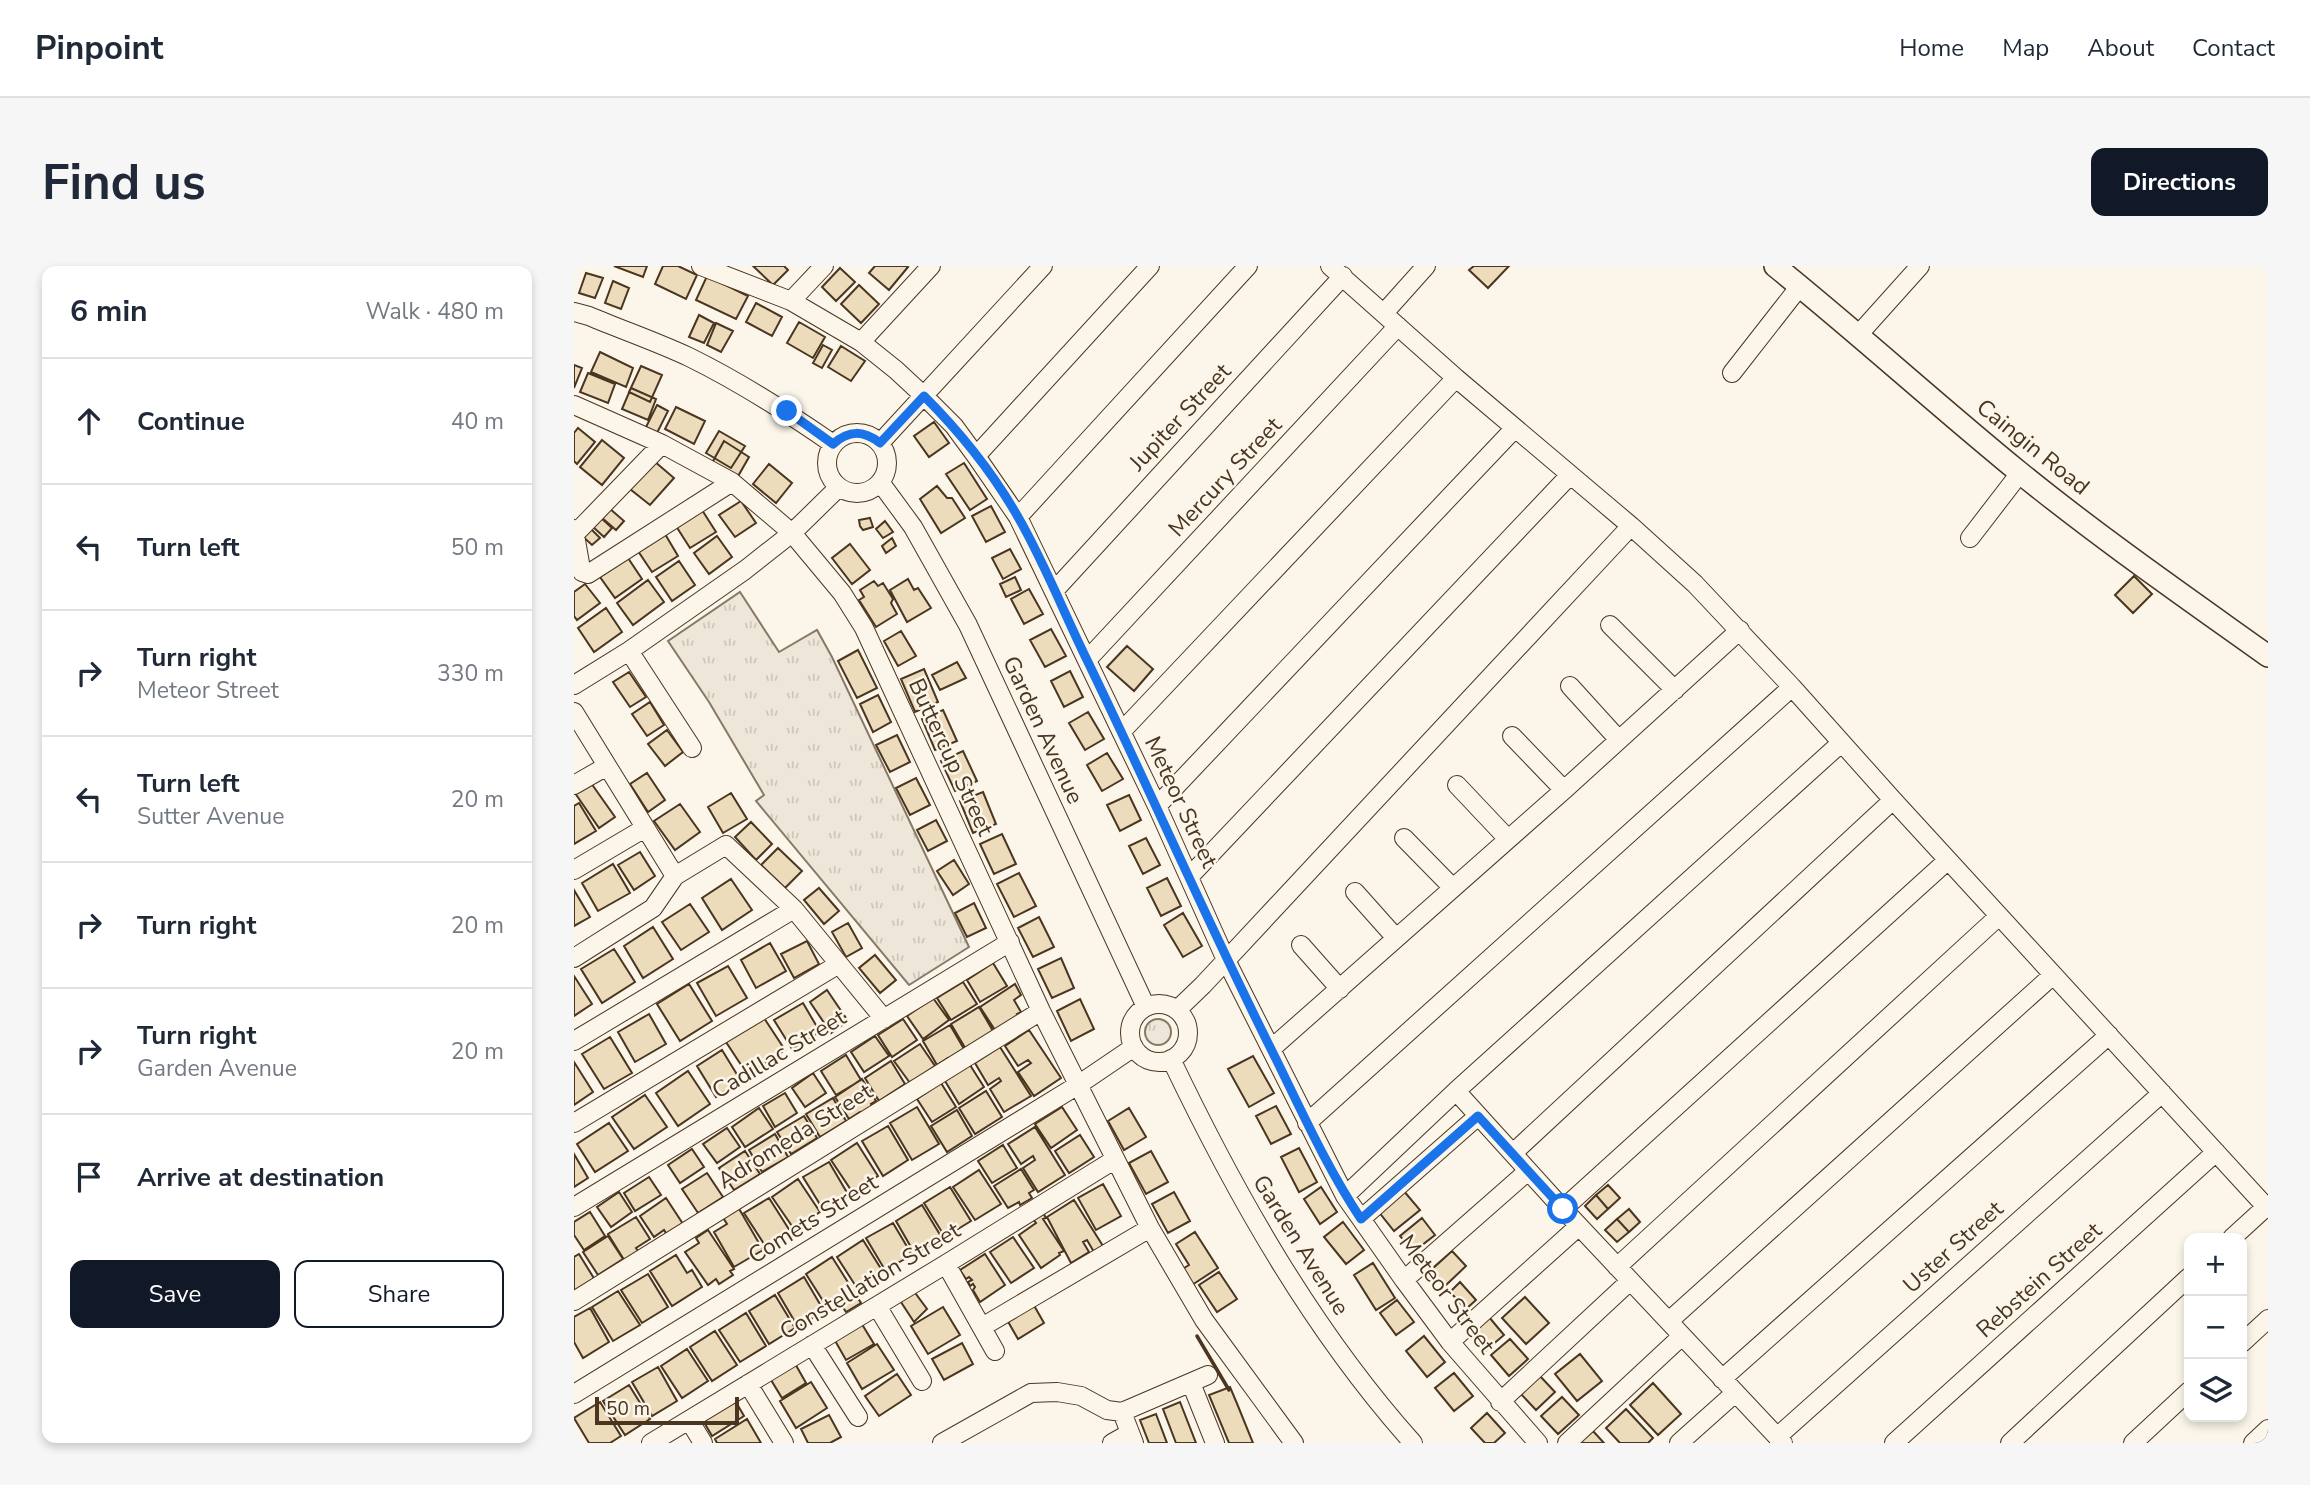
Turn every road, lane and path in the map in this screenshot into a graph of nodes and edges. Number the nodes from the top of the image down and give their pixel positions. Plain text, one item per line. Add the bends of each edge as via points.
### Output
1 (701, 266) edge
2 (824, 266) edge
3 (931, 266) edge
4 (1043, 266) edge
5 (1150, 266) edge
6 (1248, 266) edge
7 (1426, 266) edge
8 (1775, 266) edge
9 (1920, 266) edge
10 (723, 270) edge
11 (1337, 271) edge
12 (1800, 286) junction
13 (791, 301) junction
14 (574, 312) edge
15 (1384, 313) junction
16 (1398, 326) junction
17 (1859, 334) junction
18 (861, 342) junction
19 (1732, 373) dead end
20 (1456, 379) junction
21 (924, 396) junction
22 (574, 405) edge
23 (1515, 428) junction
24 (880, 443) junction
25 (662, 444) junction
26 (833, 444) junction
27 (976, 456) junction
28 (2020, 472) junction
29 (1570, 475) junction
30 (732, 482) junction
31 (880, 482) junction
32 (839, 487) junction
33 (1018, 517) junction
34 (1631, 526) junction
35 (574, 529) edge
36 (792, 533) junction
37 (575, 534) edge
38 (1970, 538) dead end
39 (1054, 591) junction
40 (1611, 625) dead end
41 (1740, 630) junction
42 (629, 650) junction
43 (2268, 656) edge
44 (1087, 660) junction
45 (574, 685) edge
46 (1570, 686) dead end
47 (1792, 687) junction
48 (1675, 690) junction
49 (574, 712) edge
50 (1122, 731) junction
51 (1512, 736) dead end
52 (1619, 740) junction
53 (1841, 743) junction
54 (692, 748) dead end
55 (607, 766) junction
56 (574, 785) edge
57 (1457, 785) dead end
58 (1564, 790) junction
59 (1893, 800) junction
60 (1157, 806) junction
61 (645, 828) junction
62 (1404, 838) dead end
63 (1508, 839) junction
64 (1948, 860) junction
65 (574, 870) edge
66 (675, 876) junction
67 (1189, 877) junction
68 (1453, 888) junction
69 (1355, 892) dead end
70 (794, 909) junction
71 (2000, 916) junction
72 (1396, 938) junction
73 (1010, 942) junction
74 (1301, 945) dead end
75 (574, 958) edge
76 (1226, 960) junction
77 (839, 964) junction
78 (2053, 975) junction
79 (1340, 989) junction
80 (1146, 1007) junction
81 (1177, 1010) junction
82 (1041, 1011) junction
83 (884, 1019) junction
84 (2109, 1035) junction
85 (574, 1041) edge
86 (1134, 1047) junction
87 (1271, 1049) junction
88 (1171, 1059) junction
89 (1078, 1085) junction
90 (1456, 1091) junction
91 (2162, 1093) junction
92 (1478, 1116) junction
93 (574, 1123) edge
94 (1307, 1123) junction
95 (2216, 1152) junction
96 (1513, 1153) junction
97 (1114, 1160) junction
98 (1528, 1171) junction
99 (1345, 1196) junction
100 (574, 1207) edge
101 (2267, 1208) edge
102 (1563, 1209) junction
103 (1361, 1219) junction
104 (1579, 1226) junction
105 (1150, 1228) junction
106 (2238, 1233) edge
107 (946, 1265) junction
108 (1617, 1266) junction
109 (1404, 1280) junction
110 (1630, 1281) junction
111 (2184, 1282) edge
112 (574, 1301) edge
113 (877, 1306) junction
114 (2268, 1319) edge
115 (1669, 1321) junction
116 (982, 1327) junction
117 (1682, 1336) junction
118 (2247, 1338) edge
119 (1450, 1342) junction
120 (812, 1345) junction
121 (995, 1351) dead end
122 (1208, 1375) dead end
123 (1723, 1379) junction
124 (922, 1381) dead end
125 (1191, 1383) junction
126 (748, 1384) junction
127 (1735, 1393) junction
128 (574, 1394) edge
129 (2184, 1396) edge
130 (1500, 1402) junction
131 (1122, 1412) junction
132 (858, 1417) dead end
133 (690, 1420) junction
134 (2268, 1429) edge
135 (1132, 1438) edge
136 (1780, 1440) edge
137 (652, 1443) edge
138 (703, 1443) edge
139 (784, 1443) edge
140 (942, 1443) edge
141 (1112, 1443) edge
142 (1215, 1443) edge
143 (1294, 1443) edge
144 (1413, 1443) edge
145 (1538, 1443) edge
146 (1567, 1443) edge
147 (1679, 1443) edge
148 (1894, 1443) edge
149 (2010, 1443) edge
150 (2133, 1443) edge
151 (2253, 1443) edge

1 - 10 street, Meteor Street
2 - 13 street
3 - 18 street
4 - 21 street
5 - 27 street
6 - 33 street
7 - 15 street
8 - 12 street, Caingin Road
9 - 17 street
10 - 13 street, Meteor Street
11 - 15 street
11 - 39 street, Jupiter Street
12 - 17 street, Caingin Road
12 - 19 street
13 - 18 street, Meteor Street
14 - 26 street via 710,368 787,411
15 - 16 street
16 - 20 street
16 - 44 street, Mercury Street
17 - 28 street, Caingin Road
18 - 21 street, Meteor Street
20 - 23 street
20 - 50 street
21 - 24 street
21 - 27 street, Meteor Street
22 - 25 street, Buttercup Street
23 - 29 street
23 - 60 street
24 - 26 street via 856,432
24 - 31 street via 887,463
25 - 30 street, Buttercup Street
25 - 37 street
26 - 32 street via 827,467
27 - 33 street, Meteor Street
28 - 38 street
28 - 43 street, Caingin Road
29 - 34 street
29 - 67 street
30 - 36 street, Buttercup Street
30 - 37 street via 589,574 582,572
31 - 32 street via 860,493
31 - 80 street, Garden Avenue via 913,527 968,625
32 - 36 street
33 - 39 street, Meteor Street
34 - 41 street
34 - 76 street
35 - 37 street
36 - 42 street
36 - 73 street, Buttercup Street via 842,593 864,628
39 - 44 street, Meteor Street
40 - 48 street
41 - 47 street
41 - 48 street
42 - 45 street
42 - 54 street
44 - 50 street, Meteor Street
46 - 52 street
47 - 53 street
47 - 94 street
48 - 52 street
49 - 55 street
50 - 60 street, Meteor Street
51 - 58 street
52 - 58 street
53 - 59 street
53 - 90 street
55 - 56 street
55 - 61 street
57 - 63 street
58 - 63 street
59 - 64 street
59 - 96 street
60 - 67 street, Meteor Street
61 - 65 street
61 - 66 street
62 - 68 street
63 - 68 street
64 - 71 street
64 - 102 street
66 - 70 street via 726,845
66 - 75 street via 653,908
67 - 76 street, Meteor Street
68 - 72 street
69 - 72 street
70 - 77 street
70 - 85 street
71 - 78 street
71 - 108 street
72 - 79 street
73 - 82 street, Buttercup Street
73 - 83 street, Cadillac Street
74 - 79 street
76 - 81 street
76 - 87 street, Meteor Street
77 - 83 street
77 - 93 street
78 - 84 street
78 - 115 street
79 - 87 street
80 - 81 street via 1162,1004
80 - 86 street via 1133,1020
81 - 88 street via 1185,1019 1187,1042
82 - 89 street, Buttercup Street
82 - 112 street, Adromeda Street
83 - 100 street, Cadillac Street
84 - 91 street
84 - 123 street
86 - 88 street via 1144,1057
86 - 89 street, Comets Street
87 - 94 street, Meteor Street
88 - 144 street, Garden Avenue via 1276,1255 1360,1380
89 - 97 street, Buttercup Street
89 - 128 street, Comets Street
90 - 92 street
90 - 99 street
91 - 95 street
91 - 136 street, Uster Street
92 - 96 street
92 - 103 street
94 - 99 street, Meteor Street
95 - 101 street
95 - 148 street, Rebstein Street
96 - 98 street
97 - 105 street, Buttercup Street
97 - 107 street, Constellation Street
98 - 102 street
98 - 109 street
99 - 103 street, Meteor Street
101 - 106 street
102 - 104 street
103 - 109 street, Meteor Street
104 - 108 street
104 - 119 street
105 - 116 street
105 - 143 street, Buttercup Street via 1204,1320
107 - 113 street, Constellation Street
107 - 116 street
108 - 110 street
109 - 119 street, Meteor Street
110 - 115 street
110 - 130 street
111 - 149 street
113 - 120 street, Constellation Street
113 - 124 street
114 - 118 street
115 - 117 street
116 - 121 street
117 - 123 street
117 - 146 street
119 - 130 street, Meteor Street
120 - 126 street, Constellation Street
120 - 132 street
122 - 125 street
123 - 127 street
125 - 131 street
125 - 142 street
126 - 133 street, Constellation Street
126 - 139 street
127 - 136 street
127 - 147 street
129 - 150 street
130 - 145 street, Meteor Street
131 - 135 street
131 - 140 street via 1107,1410 1081,1396 1031,1393
133 - 137 street, Constellation Street
133 - 138 street
134 - 151 street
135 - 141 street

